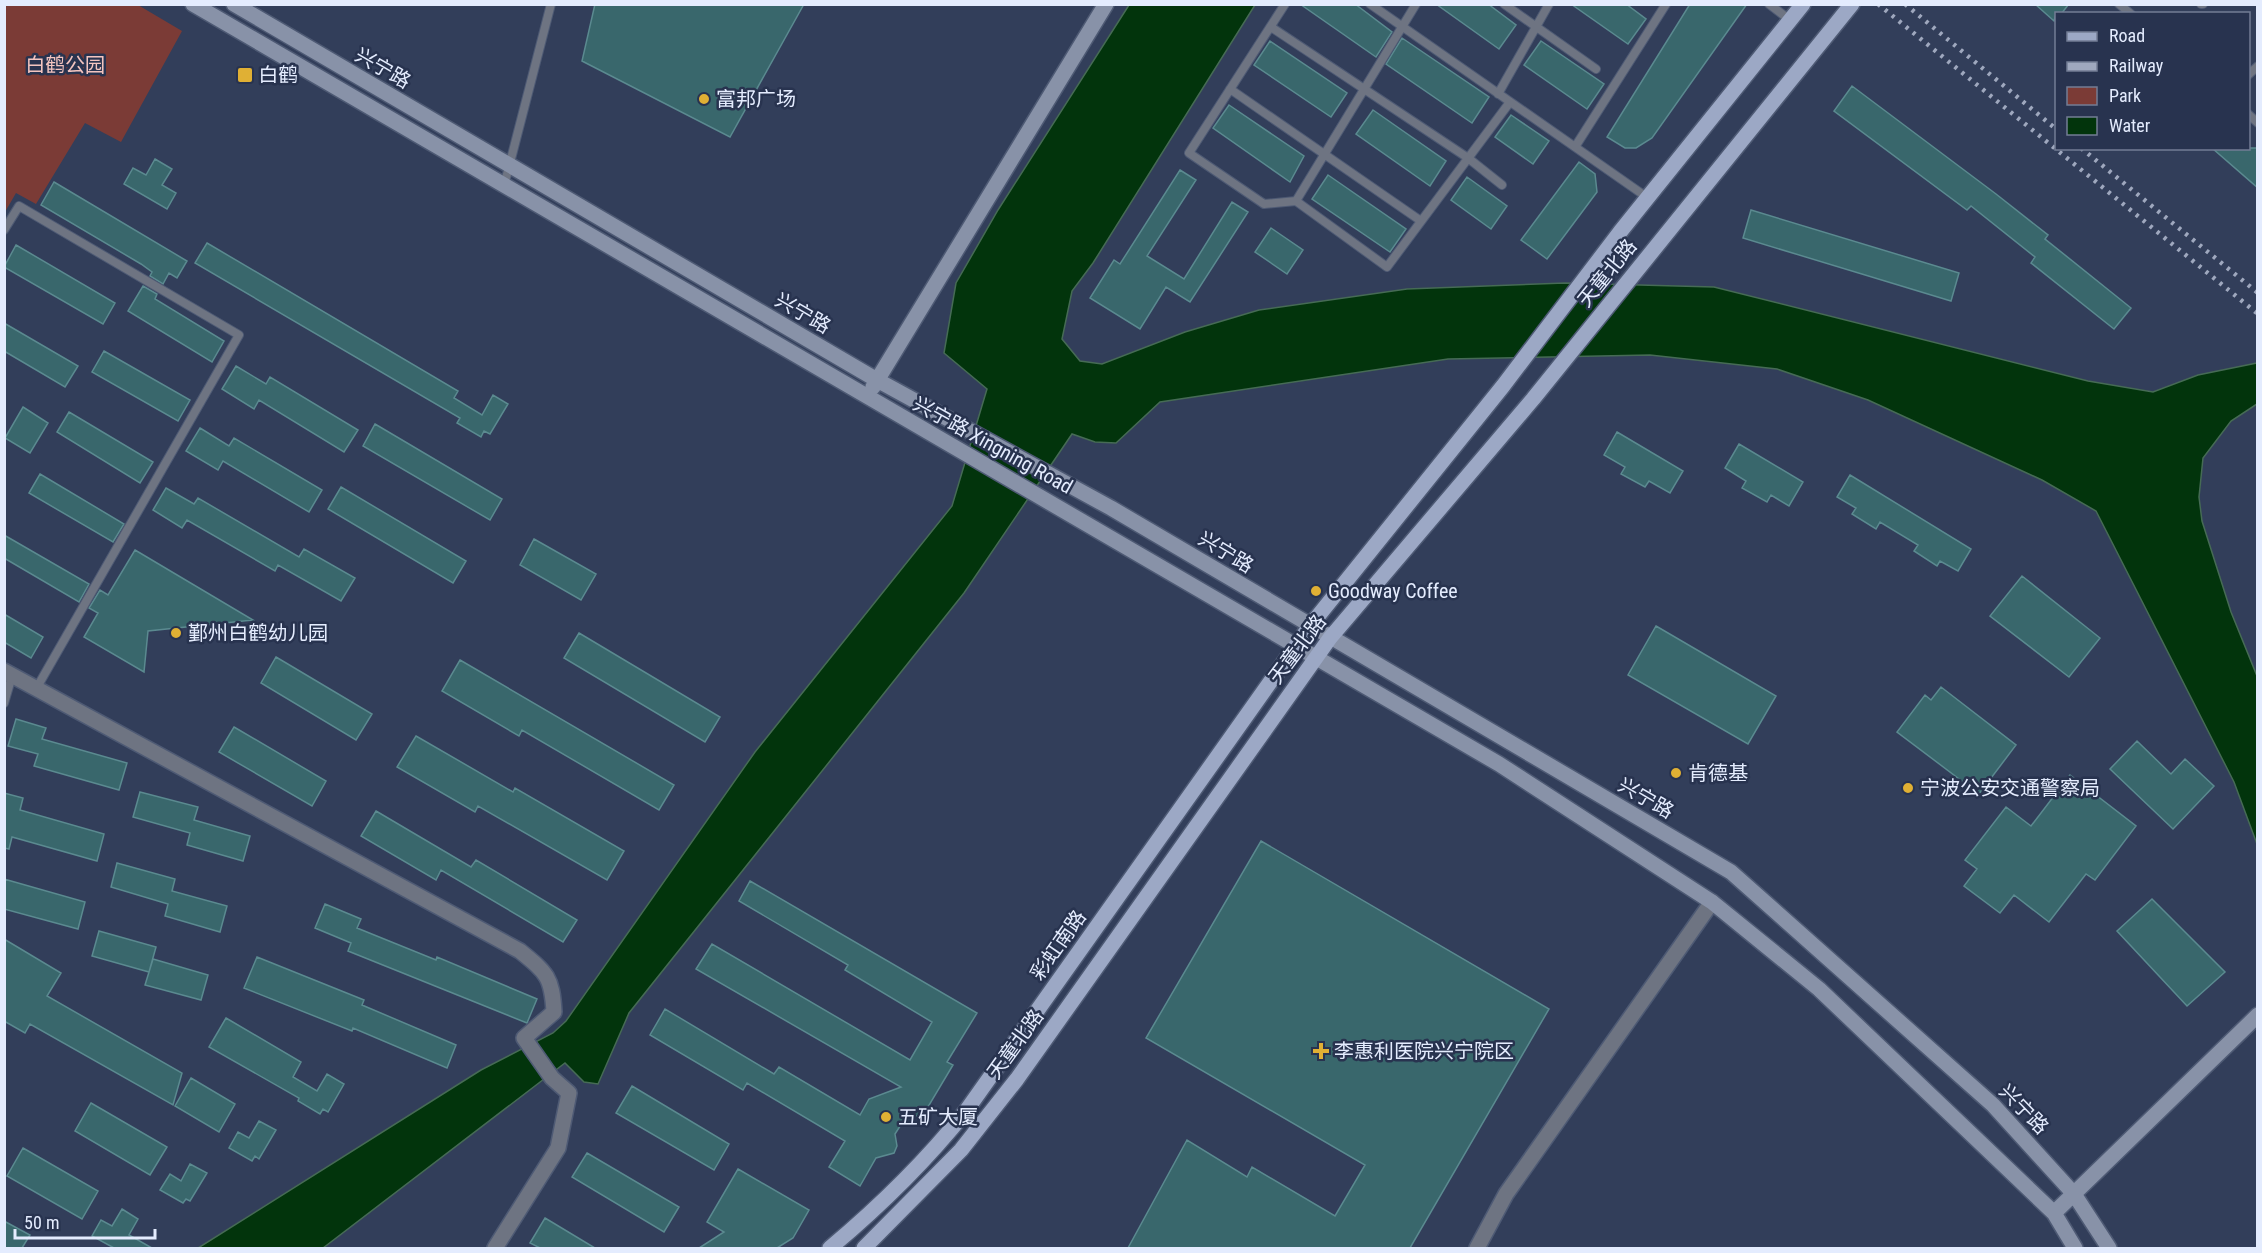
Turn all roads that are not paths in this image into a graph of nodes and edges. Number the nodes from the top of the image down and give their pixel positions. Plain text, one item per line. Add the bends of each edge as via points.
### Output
1 (193, 4) edge
2 (234, 4) edge
3 (551, 4) edge
4 (1106, 4) edge
5 (1285, 4) edge
6 (1370, 4) edge
7 (1416, 4) edge
8 (1504, 4) edge
9 (1549, 4) edge
10 (1666, 4) edge
11 (1769, 4) edge
12 (1803, 4) edge
13 (1852, 4) edge
14 (1790, 20) junction
15 (1534, 26) junction
16 (1271, 27) junction
17 (1402, 27) junction
18 (1596, 69) dead end
19 (1230, 89) junction
20 (1365, 89) junction
21 (1498, 94) junction
22 (1510, 102) junction
23 (1575, 147) junction
24 (1326, 153) junction
25 (1468, 158) junction
26 (509, 166) junction
27 (1502, 185) dead end
28 (504, 186) junction
29 (1648, 198) junction
30 (1296, 201) junction
31 (1421, 221) junction
32 (4, 231) edge
33 (877, 380) junction
34 (867, 398) junction
35 (1310, 626) junction
36 (1330, 638) junction
37 (1296, 645) junction
38 (1316, 657) junction
39 (8, 674) edge
40 (36, 689) junction
41 (4, 703) edge
42 (1712, 902) junction
43 (2258, 1015) edge
44 (2074, 1194) junction
45 (2054, 1213) junction
46 (495, 1248) edge
47 (830, 1248) edge
48 (864, 1248) edge
49 (1477, 1248) edge
50 (2075, 1248) edge
51 (2109, 1248) edge

1 - 28 main road, 兴宁路
2 - 26 main road, 兴宁路
3 - 26 lane
4 - 33 main road
5 - 16 lane
6 - 17 lane
7 - 17 lane
8 - 15 lane
9 - 15 lane
10 - 23 lane
11 - 14 lane
12 - 14 main road, 天童北路
13 - 36 main road, 天童北路 via 1552,376
14 - 29 main road, 天童北路
15 - 18 lane
15 - 21 lane
16 - 19 lane
16 - 20 lane
17 - 20 lane
17 - 21 lane
19 - 24 lane
19 - 30 lane via 1189,153 1264,204
20 - 24 lane
20 - 25 lane
21 - 22 lane
22 - 23 lane
22 - 25 lane
23 - 29 lane
24 - 30 lane
24 - 31 lane
25 - 27 lane
25 - 31 lane
26 - 28 lane
26 - 33 main road, 兴宁路
28 - 34 main road, 兴宁路
29 - 35 main road, 天童北路
30 - 31 lane via 1387,267
32 - 40 lane via 19,206 239,335
33 - 34 main road
33 - 35 main road, 兴宁路 via 1111,508
34 - 37 main road, 兴宁路 Xingning Road
35 - 36 main road, 兴宁路
35 - 37 main road, 天童北路
36 - 38 main road, 天童北路
36 - 44 main road, 兴宁路 via 1731,872 1993,1105
37 - 38 main road
37 - 47 main road, 彩虹南路 via 944,1140 863,1221
38 - 42 main road via 1499,764
38 - 48 main road, 天童北路 via 1017,1079 961,1149
39 - 40 street
39 - 41 lane
40 - 46 street via 520,951 542,969 553,986 554,1012 524,1038 552,1078 569,1093 558,1148
42 - 45 main road via 1819,989
42 - 49 street via 1506,1194
43 - 44 main road
44 - 45 main road
44 - 51 main road, 兴宁路
45 - 50 main road

